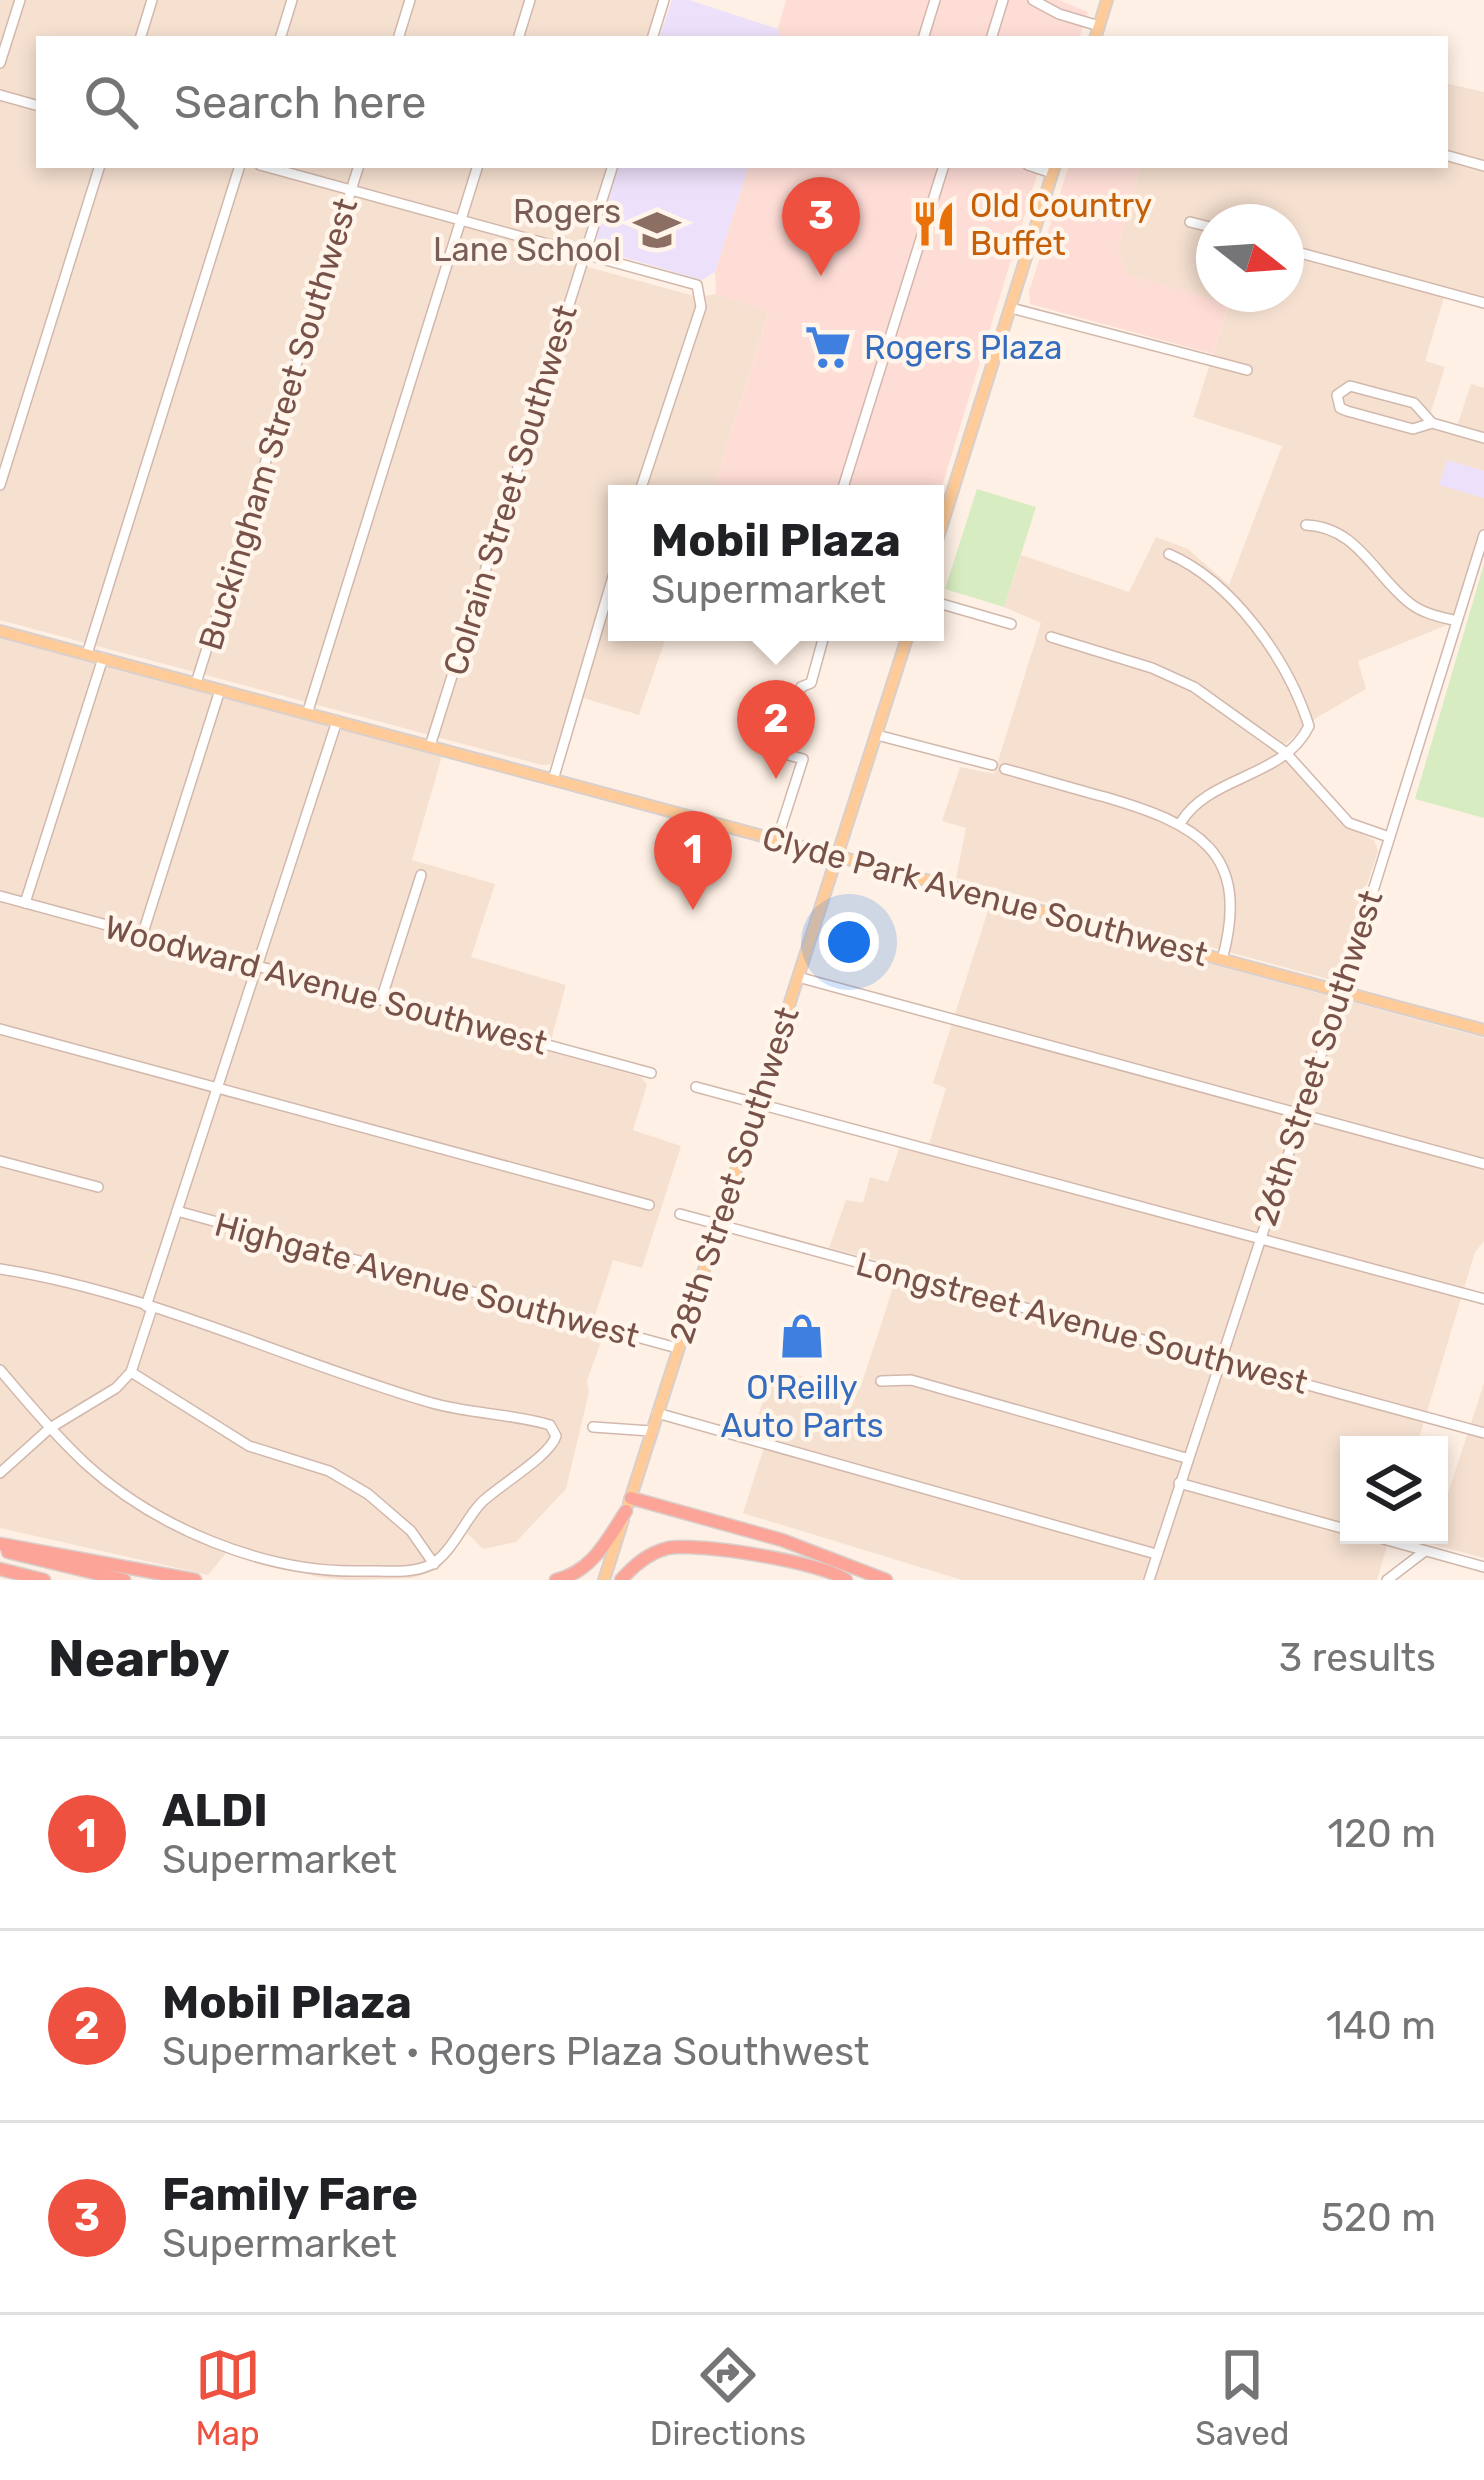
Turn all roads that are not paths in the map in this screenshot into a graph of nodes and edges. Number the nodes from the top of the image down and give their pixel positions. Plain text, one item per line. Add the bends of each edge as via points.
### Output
1 (20, 0) edge
2 (152, 0) edge
3 (292, 0) edge
4 (410, 0) edge
5 (530, 0) edge
6 (664, 0) edge
7 (935, 0) edge
8 (1004, 0) edge
9 (1033, 0) edge
10 (1107, 0) edge
11 (1099, 26) junction
12 (141, 36) edge
13 (281, 36) edge
14 (399, 36) edge
15 (519, 36) edge
16 (653, 36) edge
17 (924, 36) edge
18 (992, 36) edge
19 (1096, 36) edge
20 (0, 63) edge
21 (0, 95) edge
22 (36, 105) edge
23 (1448, 156) edge
24 (1484, 166) edge
25 (99, 168) edge
26 (239, 168) edge
27 (271, 168) edge
28 (358, 168) edge
29 (477, 168) edge
30 (612, 168) edge
31 (943, 168) edge
32 (1054, 169) edge
33 (351, 190) junction
34 (461, 219) junction
35 (1190, 222) dead end
36 (1196, 224) edge
37 (585, 252) junction
38 (1304, 253) edge
39 (1484, 303) edge
40 (1011, 308) junction
41 (1247, 370) dead end
42 (1432, 423) junction
43 (1484, 438) edge
44 (0, 485) edge
45 (642, 485) edge
46 (844, 485) edge
47 (944, 519) edge
48 (1306, 525) dead end
49 (1484, 535) edge
50 (1169, 554) dead end
51 (608, 594) edge
52 (944, 604) edge
53 (1456, 621) junction
54 (1011, 623) dead end
55 (0, 631) edge
56 (1051, 637) dead end
57 (823, 641) edge
58 (905, 641) edge
59 (87, 654) junction
60 (103, 658) junction
61 (196, 683) junction
62 (220, 690) junction
63 (307, 714) junction
64 (337, 722) junction
65 (877, 735) junction
66 (430, 746) junction
67 (1285, 752) junction
68 (992, 765) dead end
69 (1005, 769) dead end
70 (553, 780) junction
71 (1181, 822) junction
72 (1389, 837) junction
73 (777, 840) junction
74 (838, 856) junction
75 (421, 875) dead end
76 (0, 896) edge
77 (25, 903) junction
78 (142, 936) junction
79 (1222, 960) junction
80 (258, 968) junction
81 (798, 977) junction
82 (1341, 992) junction
83 (381, 1000) junction
84 (0, 1029) edge
85 (1484, 1030) edge
86 (651, 1073) dead end
87 (696, 1087) dead end
88 (218, 1089) junction
89 (759, 1101) junction
90 (1300, 1113) junction
91 (0, 1161) edge
92 (1484, 1164) edge
93 (98, 1187) dead end
94 (649, 1205) dead end
95 (177, 1211) junction
96 (680, 1214) dead end
97 (718, 1224) junction
98 (1260, 1238) junction
99 (0, 1269) edge
100 (1484, 1299) edge
101 (149, 1307) junction
102 (677, 1348) junction
103 (1220, 1360) junction
104 (0, 1370) edge
105 (131, 1372) junction
106 (880, 1381) dead end
107 (657, 1413) junction
108 (592, 1426) dead end
109 (50, 1428) junction
110 (651, 1431) junction
111 (1484, 1433) edge
112 (1186, 1458) junction
113 (0, 1473) edge
114 (1179, 1483) junction
115 (628, 1505) junction
116 (1340, 1528) edge
117 (1403, 1544) edge
118 (0, 1547) edge
119 (1425, 1550) junction
120 (1156, 1554) junction
121 (434, 1564) junction
122 (1484, 1567) edge
123 (4, 1570) edge
124 (31, 1580) edge
125 (44, 1580) edge
126 (124, 1580) edge
127 (195, 1580) edge
128 (556, 1580) edge
129 (604, 1580) edge
130 (621, 1580) edge
131 (846, 1580) edge
132 (886, 1580) edge
133 (1149, 1580) edge
134 (1387, 1580) edge

1 - 20 street
2 - 12 street
3 - 13 street
4 - 14 street
5 - 15 street
6 - 16 street
7 - 17 street
8 - 18 street
9 - 11 street
10 - 11 main road
11 - 19 main road
21 - 22 street
23 - 24 street
25 - 44 street
26 - 59 street
27 - 33 street
28 - 33 street, Buckingham Street Southwest
29 - 34 street
30 - 37 street, Colrain Street Southwest
31 - 46 street
32 - 40 main road
33 - 34 street
33 - 61 street, Buckingham Street Southwest
34 - 37 street
34 - 63 street
35 - 36 street
37 - 45 street via 698,285 701,307
37 - 66 street, Colrain Street Southwest
38 - 39 street
40 - 41 street
40 - 47 main road
42 - 42 street via 1414,404 1350,386 1337,395 1347,411 1419,430
42 - 43 street
48 - 53 street via 1353,544 1419,609
49 - 53 street, 26th Street Southwest
50 - 67 street via 1236,605 1282,669 1309,724
51 - 70 street
52 - 54 street
53 - 72 street, 26th Street Southwest
55 - 59 main road, Clyde Park Avenue Southwest
56 - 67 street via 1194,687
57 - 73 street via 781,753 803,759
58 - 65 main road, 28th Street Southwest
59 - 60 main road, Clyde Park Avenue Southwest
60 - 61 main road, Clyde Park Avenue Southwest
60 - 77 street
61 - 62 main road, Clyde Park Avenue Southwest
62 - 63 main road, Clyde Park Avenue Southwest
62 - 78 street, Buckingham Street Southwest
63 - 64 main road, Clyde Park Avenue Southwest
64 - 66 main road, Clyde Park Avenue Southwest
64 - 80 street
65 - 68 street
65 - 74 main road, 28th Street Southwest
66 - 70 main road, Clyde Park Avenue Southwest
67 - 71 street via 1209,793
67 - 72 street via 1349,823
69 - 71 street
70 - 73 main road, Clyde Park Avenue Southwest
71 - 79 street via 1204,842 1227,885 1231,922
72 - 82 street, 26th Street Southwest
73 - 74 main road, Clyde Park Avenue Southwest
74 - 79 main road, Clyde Park Avenue Southwest
74 - 81 main road, 28th Street Southwest
75 - 83 street
76 - 77 street, Woodward Avenue Southwest
77 - 78 street, Woodward Avenue Southwest
78 - 80 street, Woodward Avenue Southwest
79 - 82 main road, Clyde Park Avenue Southwest
80 - 83 street, Woodward Avenue Southwest
80 - 88 street
81 - 89 main road, 28th Street Southwest
81 - 90 street
82 - 85 main road, Clyde Park Avenue Southwest
82 - 90 street, 26th Street Southwest
83 - 86 street, Woodward Avenue Southwest
84 - 88 street
87 - 89 street
88 - 94 street
88 - 95 street
89 - 97 main road, 28th Street Southwest
89 - 98 street
90 - 92 street
90 - 98 street, 26th Street Southwest
91 - 93 street
95 - 101 street
95 - 102 street, Highgate Avenue Southwest
96 - 97 street, Longstreet Avenue Southwest
97 - 102 main road, 28th Street Southwest
97 - 103 street, Longstreet Avenue Southwest
98 - 100 street
98 - 103 street, 26th Street Southwest
99 - 101 street
101 - 105 street
101 - 121 street via 431,1403 554,1430 552,1447 478,1506
102 - 107 main road, 28th Street Southwest
103 - 111 street, Longstreet Avenue Southwest
103 - 112 street, 26th Street Southwest
104 - 109 street
105 - 109 street
105 - 121 street via 249,1446 329,1471 368,1494
106 - 112 street via 911,1380
107 - 110 main road, 28th Street Southwest
107 - 120 street
108 - 110 street
109 - 113 street
109 - 121 street via 140,1504 212,1540 335,1571
110 - 115 main road, 28th Street Southwest
112 - 114 street, 26th Street Southwest
114 - 116 street
114 - 120 street, 26th Street Southwest
115 - 128 highway via 591,1562
115 - 129 main road, 28th Street Southwest
115 - 132 highway via 782,1540
117 - 119 street
118 - 126 highway
118 - 127 highway
119 - 122 street
119 - 134 street
120 - 133 street, 26th Street Southwest
123 - 124 highway
123 - 125 highway
130 - 131 highway via 649,1556 689,1546 826,1568

